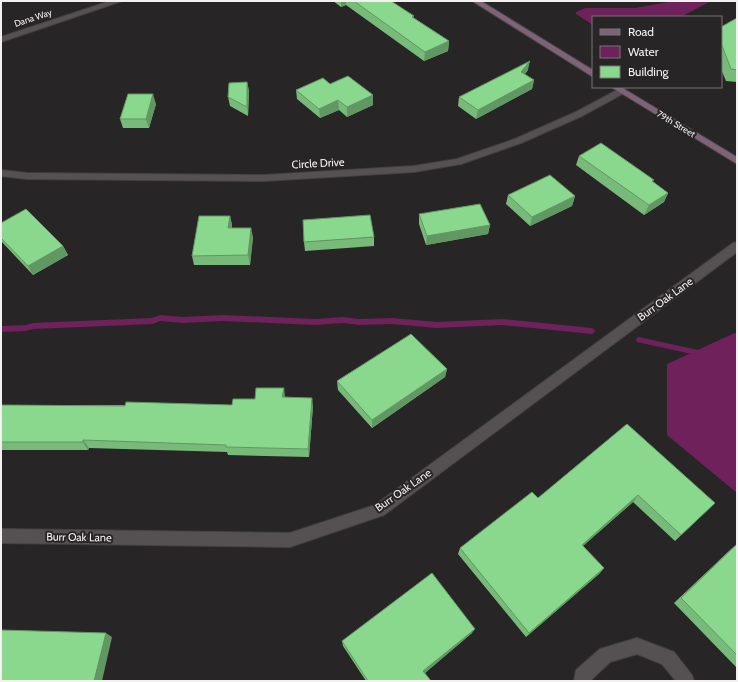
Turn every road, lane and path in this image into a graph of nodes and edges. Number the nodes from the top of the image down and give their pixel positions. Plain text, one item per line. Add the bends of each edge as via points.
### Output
1 (118, 1) edge
2 (476, 1) edge
3 (1, 40) edge
4 (592, 73) edge
5 (618, 89) edge
6 (737, 161) edge
7 (1, 173) edge
8 (737, 246) edge
9 (1, 536) edge
10 (582, 681) edge
11 (686, 681) edge

1 - 3 street, Dana Way
2 - 4 street
5 - 6 street, 79th Street
5 - 7 street, Circle Drive via 579,114 518,141 458,162 414,170 264,178 27,176
8 - 9 street, Burr Oak Lane via 379,510 290,540
10 - 11 street via 582,676 606,655 637,646 668,658

